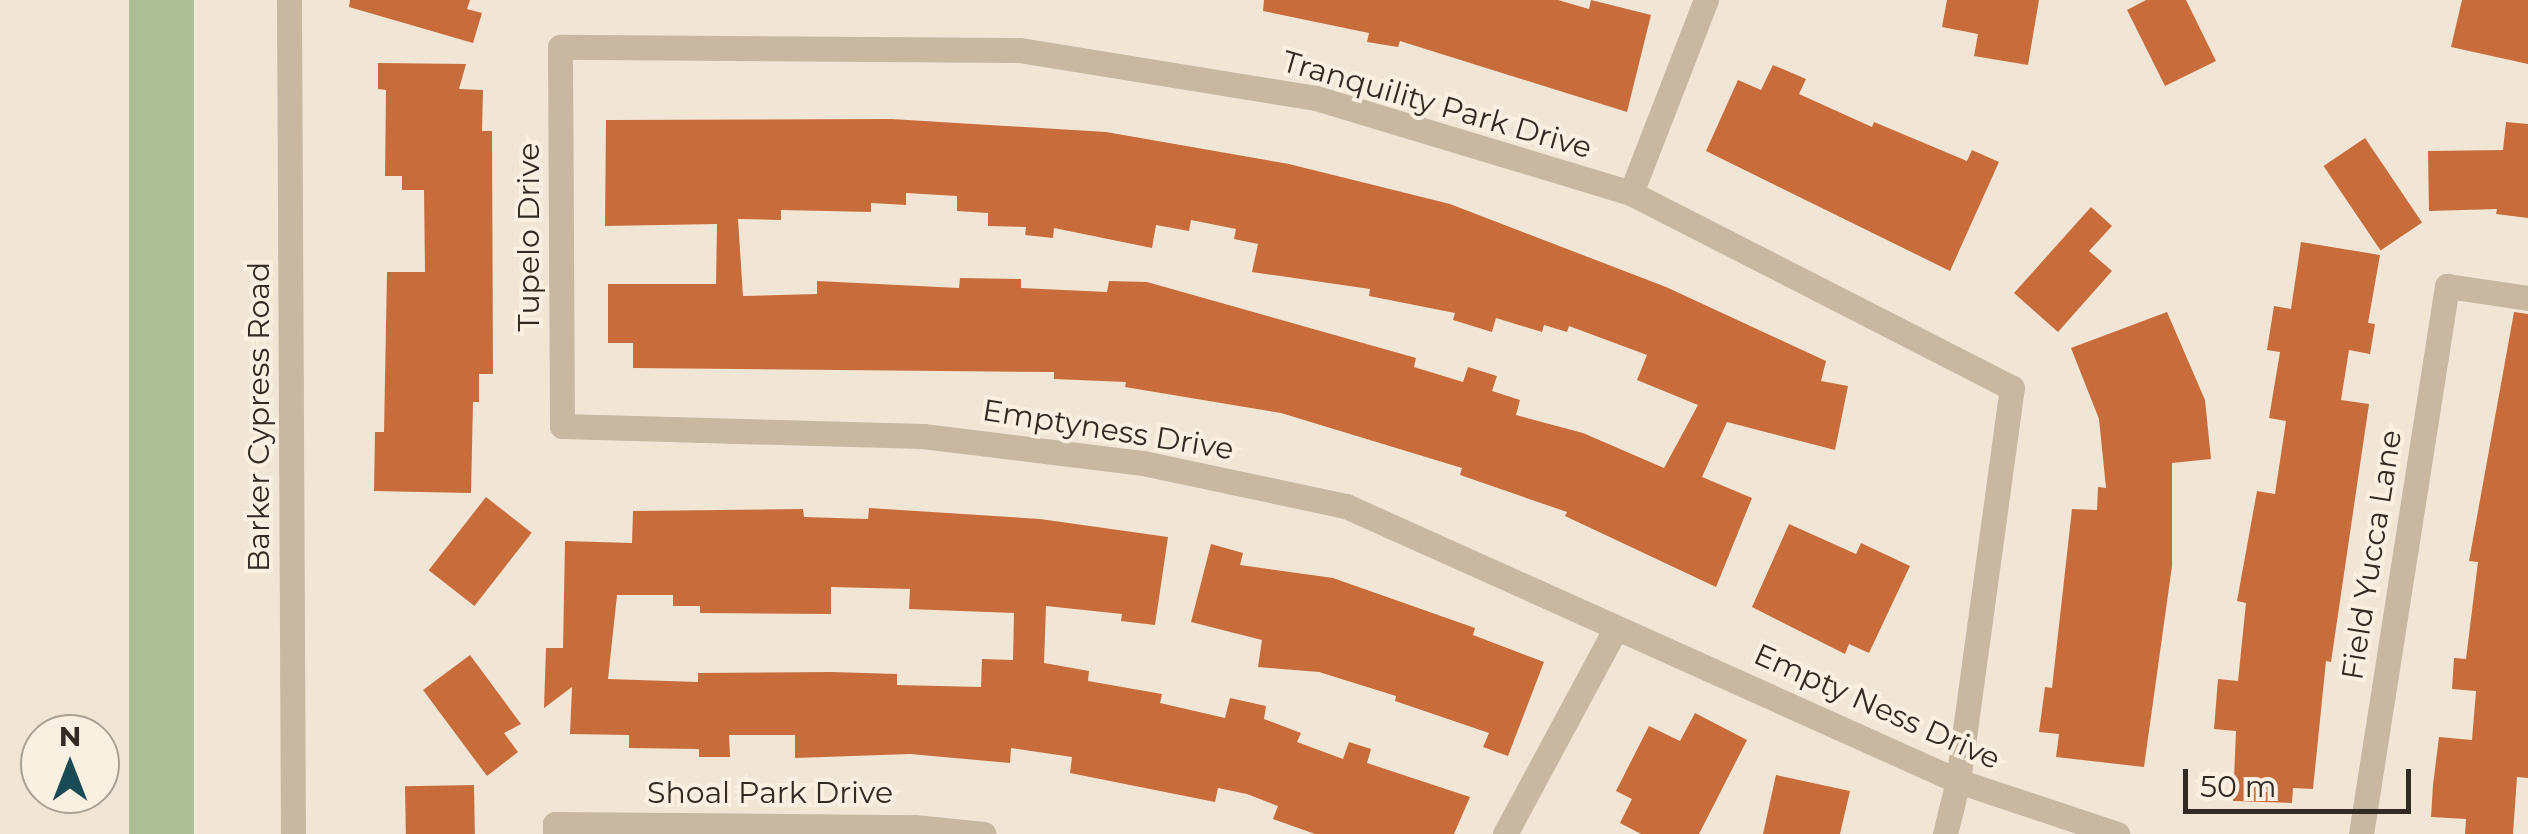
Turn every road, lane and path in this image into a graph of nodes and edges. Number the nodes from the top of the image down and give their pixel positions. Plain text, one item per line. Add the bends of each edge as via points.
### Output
1 (289, 0) edge
2 (1706, 0) edge
3 (560, 48) joint
4 (1631, 193) junction
5 (2528, 298) edge
6 (562, 426) joint
7 (1616, 628) junction
8 (1958, 780) junction
9 (555, 829) edge
10 (294, 834) edge
11 (984, 834) edge
12 (1505, 834) edge
13 (1945, 834) edge
14 (2117, 834) edge
15 (2360, 834) edge

1 - 10 street, Barker Cypress Road
2 - 4 street
3 - 4 street, Tranquility Park Drive via 1018,50 1316,98
3 - 6 street, Tupelo Drive
4 - 8 street, Tranquility Park Drive via 2012,388
5 - 15 street, Field Yucca Lane via 2447,286
6 - 7 street, Emptyness Drive via 923,436 1143,463 1346,506
7 - 8 street, Empty Ness Drive
7 - 12 street
8 - 13 street
8 - 14 street, Empty Ness Drive
9 - 11 street, Shoal Park Drive via 914,827

